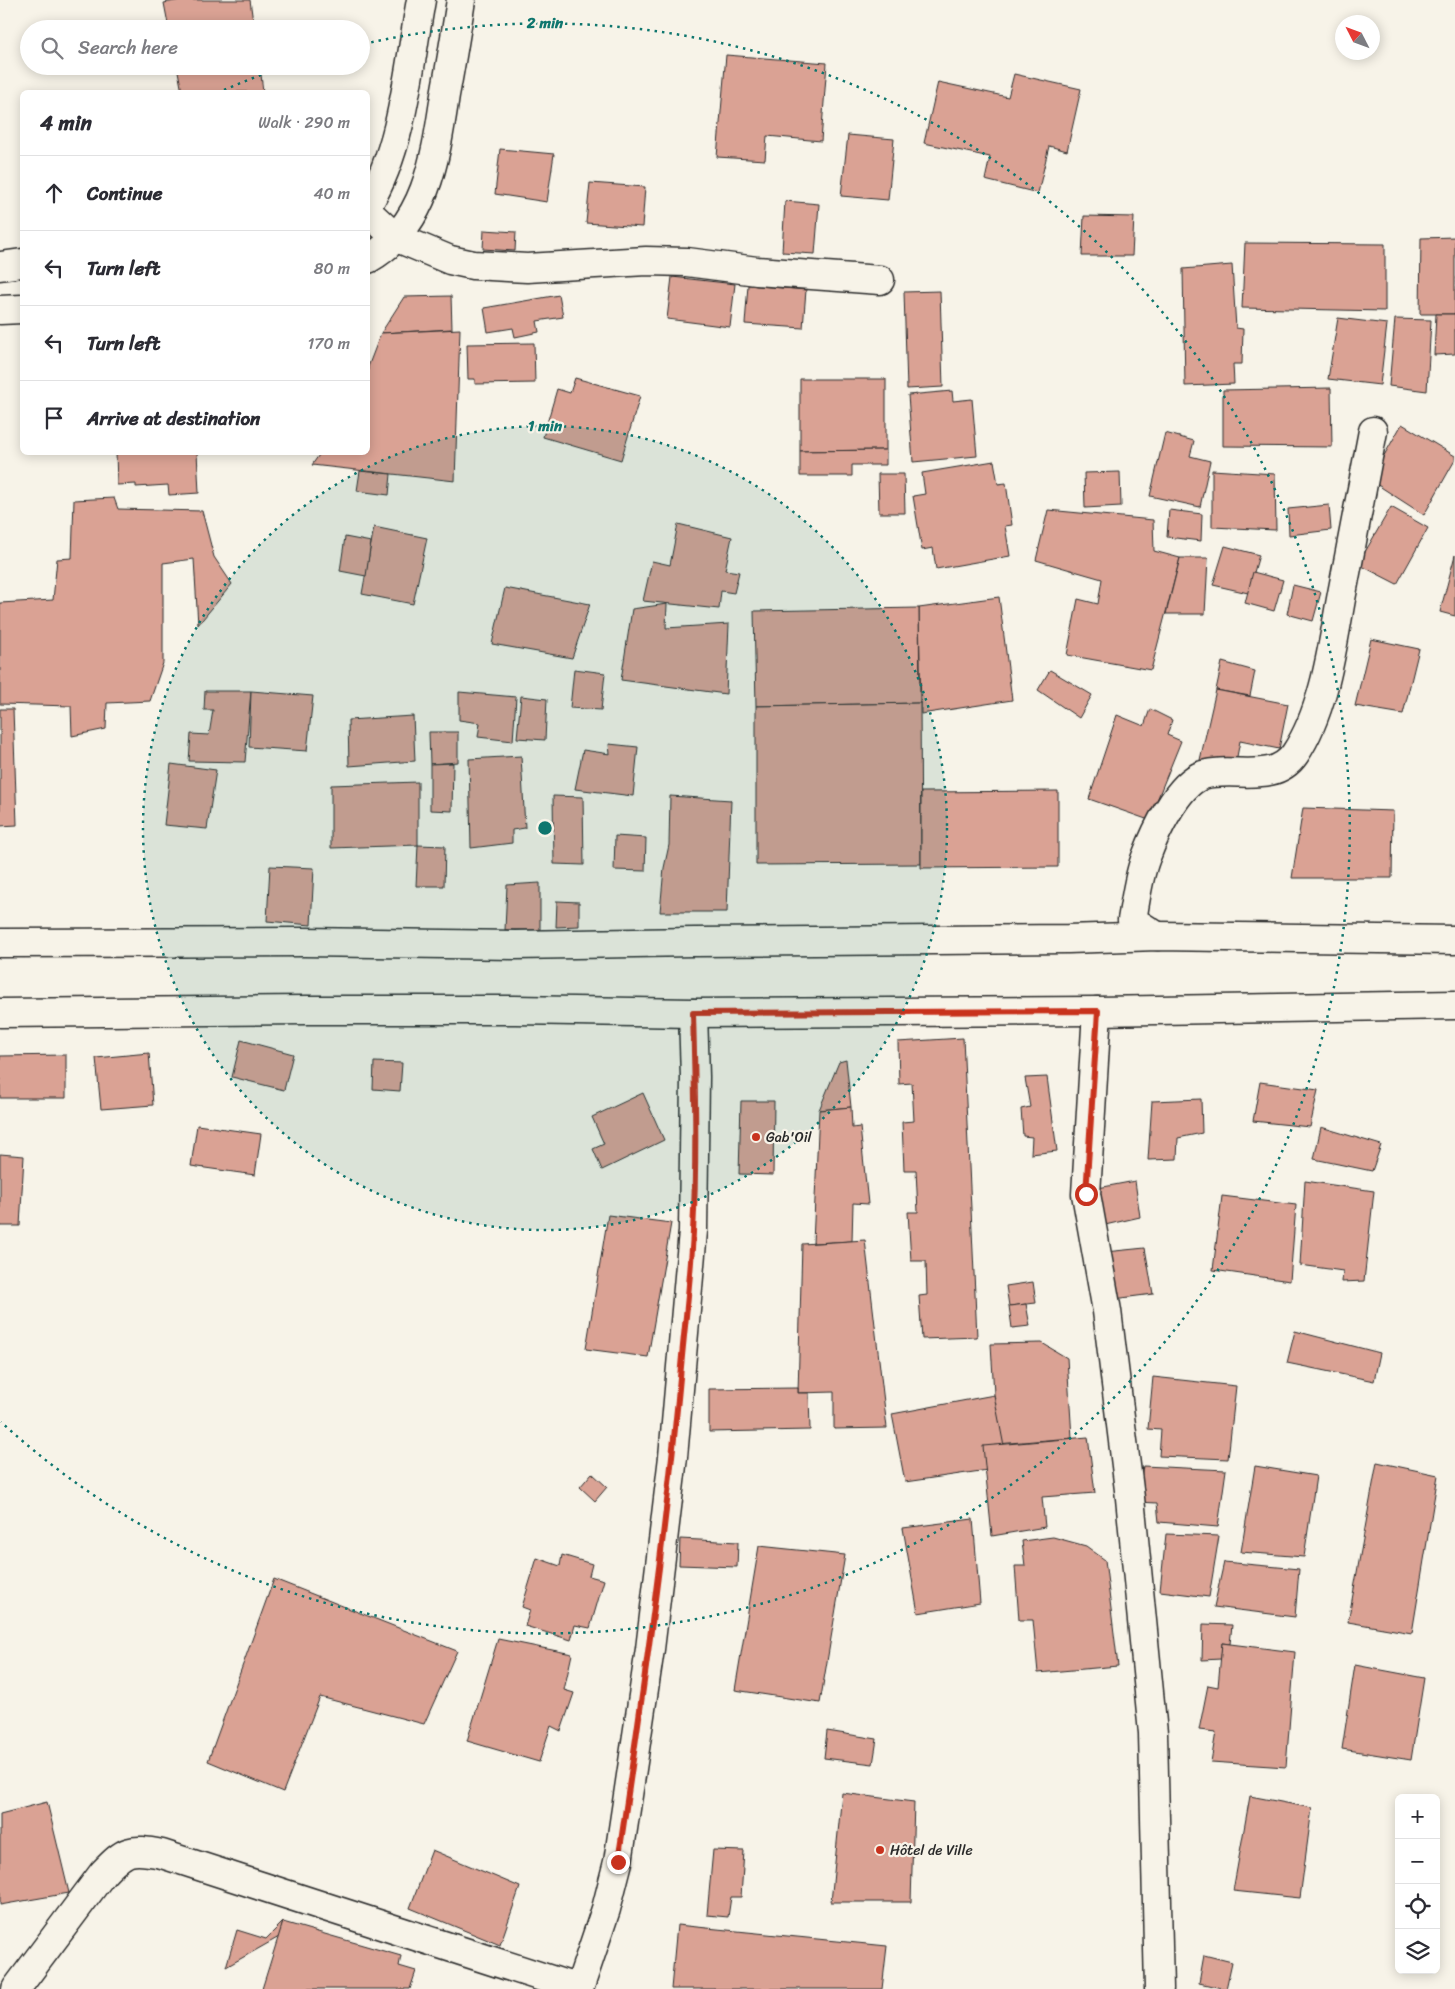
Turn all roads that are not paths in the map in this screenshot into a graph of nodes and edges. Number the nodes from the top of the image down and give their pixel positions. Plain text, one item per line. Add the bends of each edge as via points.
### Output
1 (421, 0) edge
2 (461, 0) edge
3 (370, 200) edge
4 (370, 214) edge
5 (396, 237) junction
6 (370, 257) edge
7 (20, 263) edge
8 (0, 266) edge
9 (880, 280) dead end
10 (20, 309) edge
11 (0, 310) edge
12 (1373, 432) dead end
13 (1157, 936) junction
14 (1455, 940) edge
15 (0, 943) edge
16 (1455, 1005) edge
17 (1098, 1011) junction
18 (0, 1012) edge
19 (693, 1013) junction
20 (16, 1989) edge
21 (579, 1989) edge
22 (1159, 1989) edge

1 - 3 street via 398,129 381,180
2 - 5 street via 430,177 414,212
4 - 5 street
5 - 6 street
5 - 9 street via 473,266 527,268 646,261 687,262
7 - 8 street
10 - 11 street
12 - 13 street via 1328,668 1311,724 1294,756 1280,769 1262,773 1226,771 1202,776 1185,787 1170,806 1146,858 1132,920
13 - 14 street
13 - 15 street via 515,945
16 - 17 street
17 - 19 street
17 - 22 street via 1086,1194 1107,1311 1130,1498 1152,1723
18 - 19 street via 515,1010
19 - 21 street via 693,1231 673,1457 650,1649 618,1862 601,1926
20 - 21 street via 103,1873 126,1853 138,1850 162,1854

